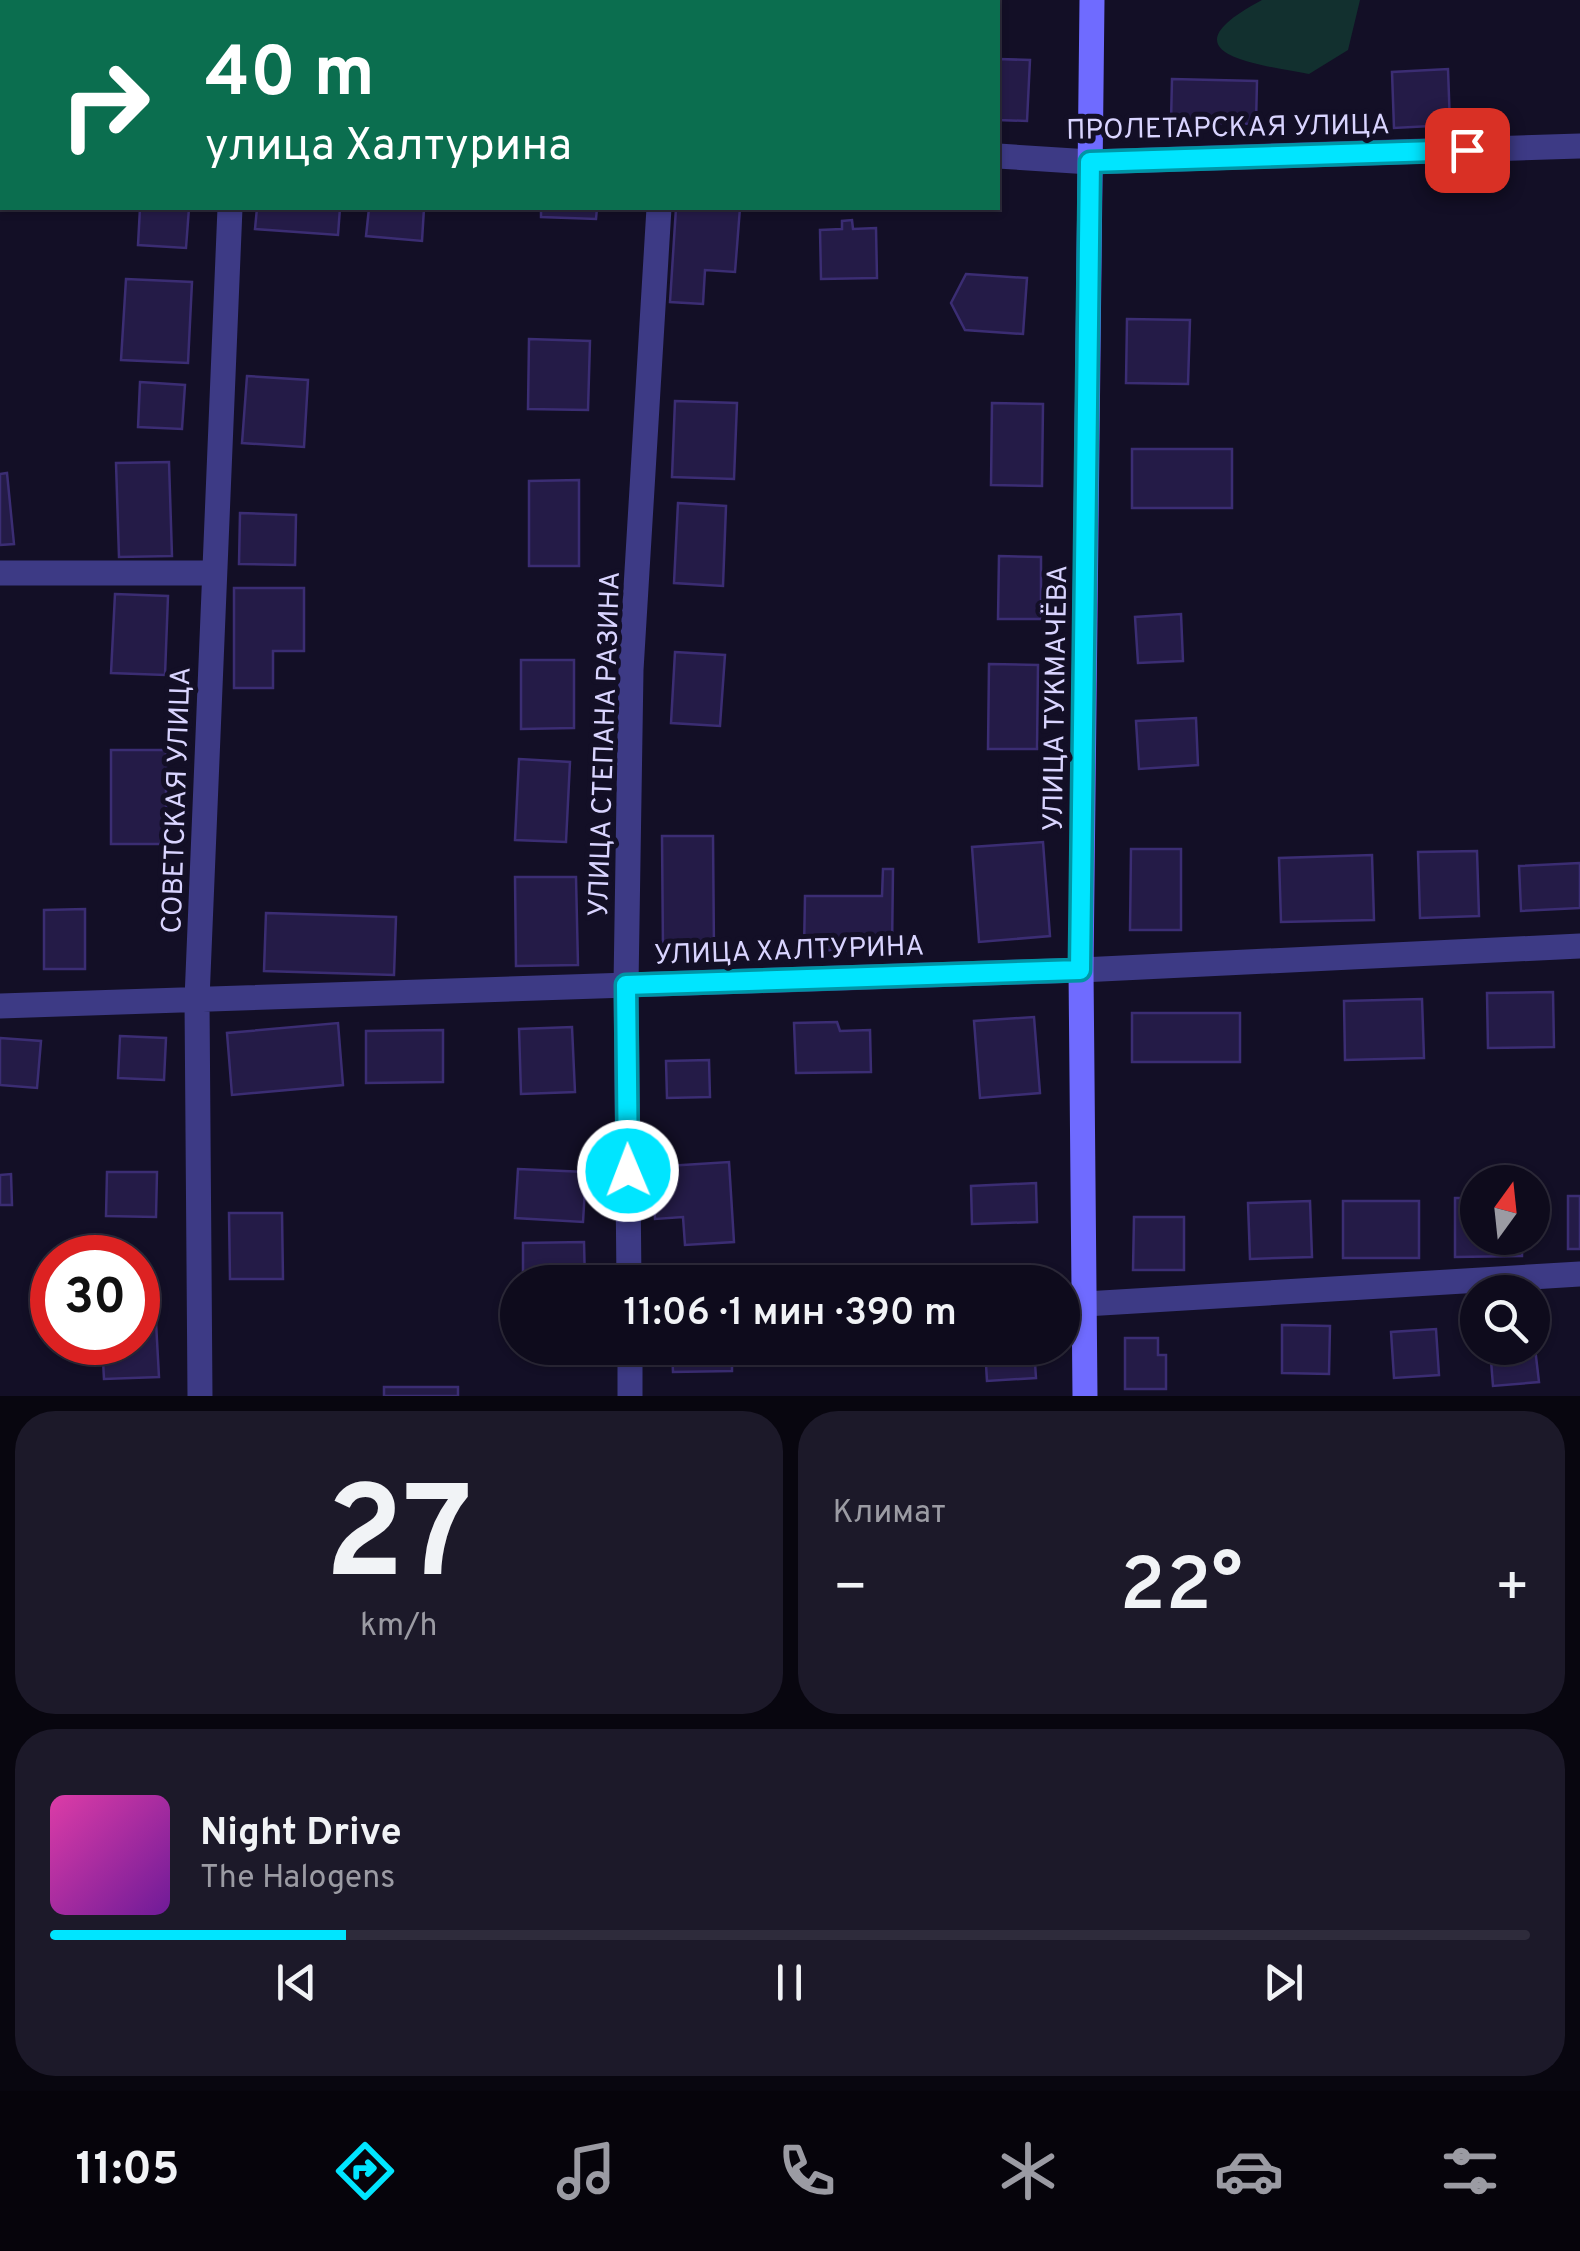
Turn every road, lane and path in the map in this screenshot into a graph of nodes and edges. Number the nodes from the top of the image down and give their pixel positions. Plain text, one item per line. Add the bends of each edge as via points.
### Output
1 (1092, 0) edge
2 (1580, 146) edge
3 (1000, 156) edge
4 (1090, 162) junction
5 (230, 210) edge
6 (659, 210) edge
7 (0, 573) edge
8 (214, 573) junction
9 (1580, 946) edge
10 (1080, 970) junction
11 (626, 985) junction
12 (197, 999) junction
13 (0, 1006) edge
14 (629, 1265) edge
15 (1580, 1274) edge
16 (1085, 1304) junction
17 (630, 1365) edge
18 (200, 1396) edge
19 (630, 1396) edge
20 (1085, 1396) edge

1 - 4 street, УЛИЦА ТУКМАЧЁВА
2 - 4 street, ПРОЛЕТАРСКАЯ УЛИЦА
3 - 4 street, ПРОЛЕТАРСКАЯ УЛИЦА
4 - 10 street, УЛИЦА ТУКМАЧЁВА
5 - 8 street, СОВЕТСКАЯ УЛИЦА
6 - 11 street, УЛИЦА СТЕПАНА РАЗИНА via 631,670
7 - 8 street
8 - 12 street, СОВЕТСКАЯ УЛИЦА
9 - 10 street, УЛИЦА ХАЛТУРИНА
10 - 11 street, УЛИЦА ХАЛТУРИНА
10 - 16 street, УЛИЦА ТУКМАЧЁВА
11 - 12 street, УЛИЦА ХАЛТУРИНА
11 - 14 street, УЛИЦА СТЕПАНА РАЗИНА
12 - 13 street, УЛИЦА ХАЛТУРИНА
12 - 18 street, СОВЕТСКАЯ УЛИЦА
15 - 16 street
16 - 20 street, УЛИЦА ТУКМАЧЁВА
17 - 19 street

